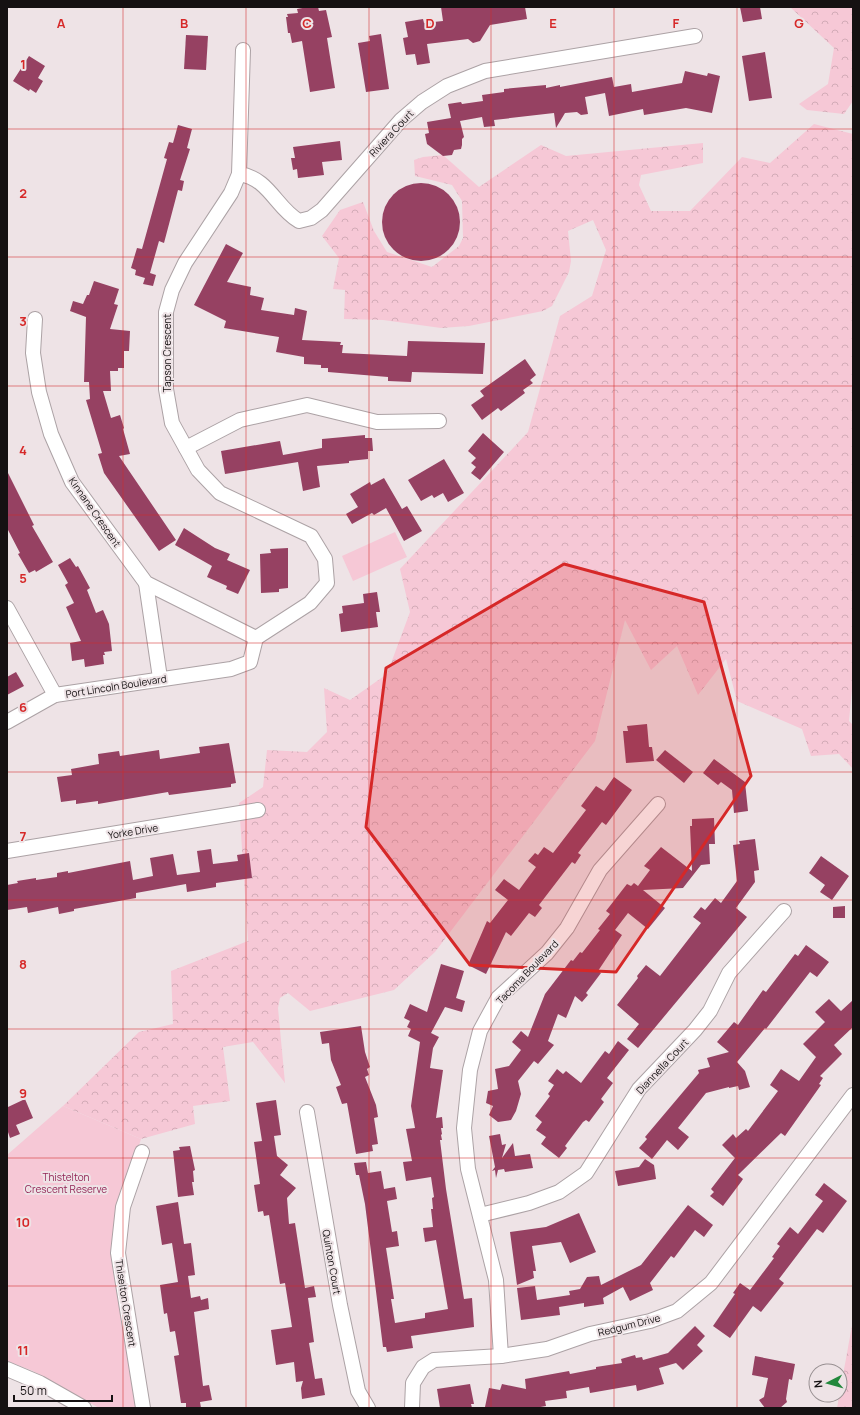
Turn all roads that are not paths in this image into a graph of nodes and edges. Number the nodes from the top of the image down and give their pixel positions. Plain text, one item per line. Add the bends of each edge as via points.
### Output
1 (695, 36) dead end
2 (243, 50) dead end
3 (239, 174) junction
4 (35, 319) dead end
5 (439, 421) dead end
6 (186, 448) junction
7 (146, 583) junction
8 (7, 608) edge
9 (256, 638) junction
10 (160, 678) junction
11 (55, 695) junction
12 (7, 722) edge
13 (658, 804) dead end
14 (258, 810) dead end
15 (7, 851) edge
16 (784, 911) dead end
17 (853, 1096) edge
18 (306, 1112) dead end
19 (142, 1152) dead end
20 (480, 1216) junction
21 (501, 1356) junction
22 (7, 1369) edge
23 (84, 1408) edge
24 (143, 1408) edge
25 (368, 1408) edge
26 (412, 1408) edge

1 - 3 street, Riviera Court via 485,72 447,86 400,120 322,210 311,218 299,221 289,215 271,191 249,175
2 - 3 street, Tapson Crescent
3 - 6 street, Tapson Crescent via 231,193 185,263 172,290 166,312 166,389 172,423
4 - 7 street, Kinnane Crescent via 33,353 39,392 51,434 72,482
5 - 6 street via 377,422 307,405 240,420
6 - 9 street, Tapson Crescent via 198,470 220,493 311,536 326,559 327,583 310,603
7 - 9 street, Kinnane Crescent
7 - 10 street, Kinnane Crescent
8 - 11 street
9 - 10 street, Port Lincoln Boulevard via 250,662 232,669
10 - 11 street, Port Lincoln Boulevard
11 - 12 street, Port Lincoln Boulevard
13 - 20 street, Tacoma Boulevard via 600,870 582,904 547,953 498,998 480,1031 470,1070 464,1128 468,1169
14 - 15 street, Yorke Drive
16 - 20 street, Diannella Court via 729,973 710,1011 696,1030 639,1089 586,1173 559,1192
17 - 21 street, Redgum Drive via 710,1283 677,1311 650,1321 590,1334 547,1350
18 - 25 street, Quinton Court via 358,1391
19 - 24 street, Thiselton Crescent via 123,1207 118,1253
20 - 21 street, Tacoma Boulevard via 496,1280
21 - 26 street, Redgum Drive via 434,1360 423,1367 413,1383
22 - 23 street via 40,1383

